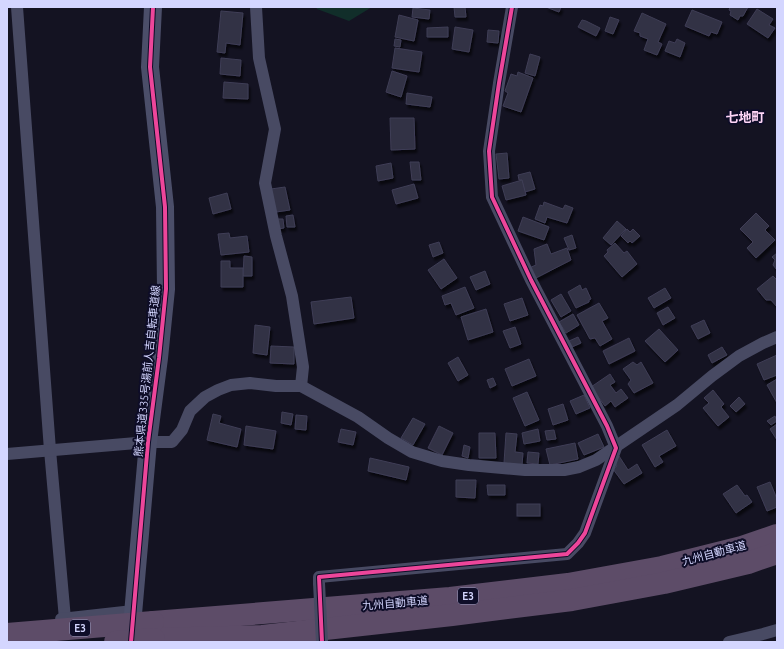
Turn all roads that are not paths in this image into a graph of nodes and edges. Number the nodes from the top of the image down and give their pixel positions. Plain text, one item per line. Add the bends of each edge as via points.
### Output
1 (17, 7) edge
2 (153, 7) edge
3 (256, 7) edge
4 (512, 7) edge
5 (777, 338) edge
6 (301, 386) junction
7 (148, 442) junction
8 (616, 448) junction
9 (50, 450) junction
10 (7, 454) edge
11 (777, 535) edge
12 (777, 553) edge
13 (133, 612) junction
14 (65, 619) junction
15 (7, 623) edge
16 (154, 630) junction
17 (777, 630) edge
18 (7, 634) edge
19 (115, 642) edge
20 (131, 642) edge
21 (322, 642) edge
22 (729, 642) edge

1 - 9 street
2 - 7 main road, 熊本県道335号湯前人吉自転車道線 via 150,67 165,206 166,289
3 - 6 street via 259,58 275,129 265,183 292,296 303,367
4 - 8 street via 489,151 492,197
5 - 8 street via 739,356 677,405
6 - 7 street via 250,383 218,390 205,397 190,411 182,430 172,442
6 - 8 street via 358,417 412,452 442,461 525,470 564,470 596,460
7 - 9 street
7 - 13 main road, 熊本県道335号湯前人吉自転車道線
8 - 21 street, bridge via 585,533 567,554 320,577
9 - 10 street
9 - 14 street
11 - 16 highway, 九州自動車道 / E3 via 742,547 662,567 568,584
12 - 16 highway, 九州自動車道 / E3 via 748,563 664,583 572,600 452,615 262,636
13 - 14 street
13 - 20 main road, 熊本県道335号湯前人吉自転車道線
14 - 15 street
16 - 18 highway, 九州自動車道 / E3, bridge
16 - 19 highway, 九州自動車道 / E3, bridge
17 - 22 street

